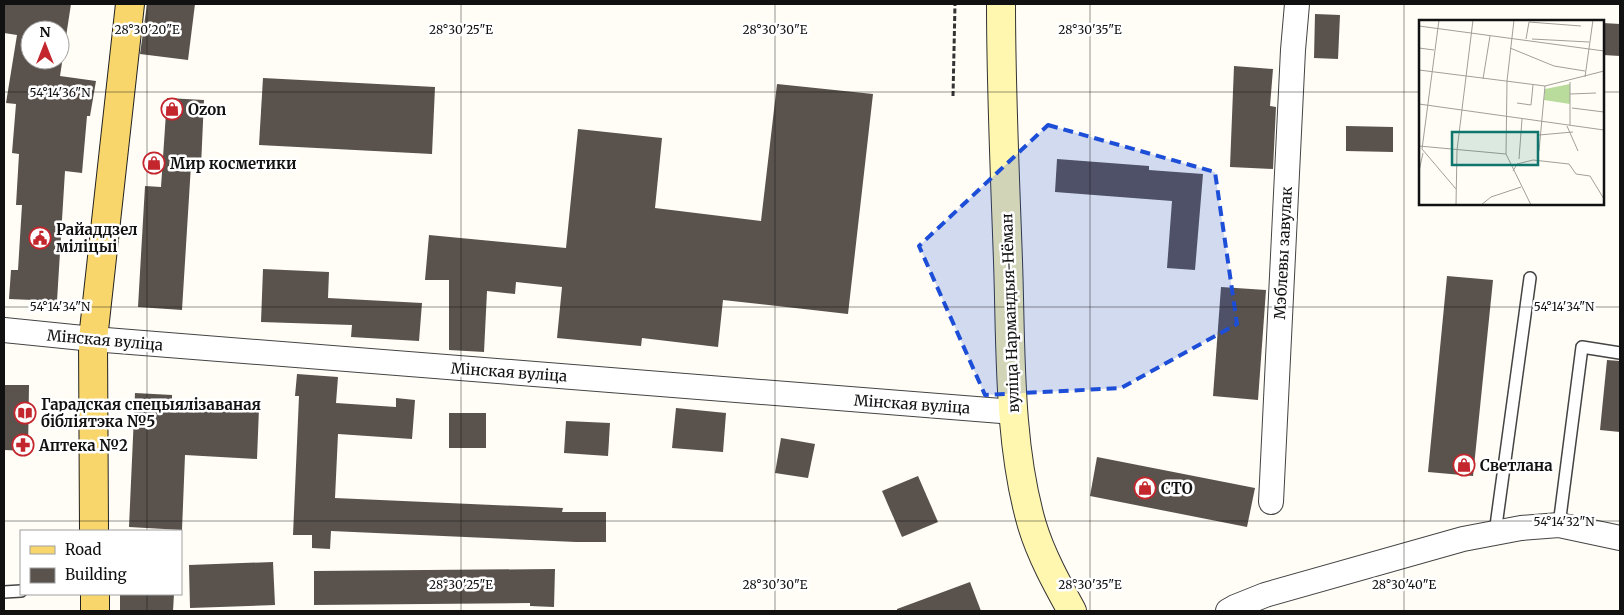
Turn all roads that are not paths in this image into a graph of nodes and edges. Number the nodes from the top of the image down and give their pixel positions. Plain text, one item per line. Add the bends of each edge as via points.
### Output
1 (130, 4) edge
2 (1001, 4) edge
3 (1297, 4) edge
4 (1530, 278) dead end
5 (4, 330) edge
6 (93, 339) junction
7 (1620, 353) edge
8 (1014, 412) junction
9 (1270, 502) dead end
10 (1559, 526) junction
11 (94, 530) edge
12 (1495, 533) junction
13 (1620, 538) edge
14 (20, 591) edge
15 (4, 592) edge
16 (95, 595) edge
17 (95, 611) edge
18 (1072, 611) edge
19 (1228, 611) edge

1 - 6 main road
2 - 8 street, вуліца Нармандыя-Нёман via 1001,83
3 - 9 street, Мэблевы завулак
4 - 12 lane
5 - 6 street, Мінская вуліца
6 - 8 street, Мінская вуліца
6 - 11 main road
7 - 10 lane via 1582,347
8 - 18 street, вуліца Нармандыя-Нёман via 1020,468 1032,526 1052,576
10 - 12 street
10 - 13 street
12 - 19 street via 1463,539 1265,595
14 - 15 lane
16 - 17 main road

